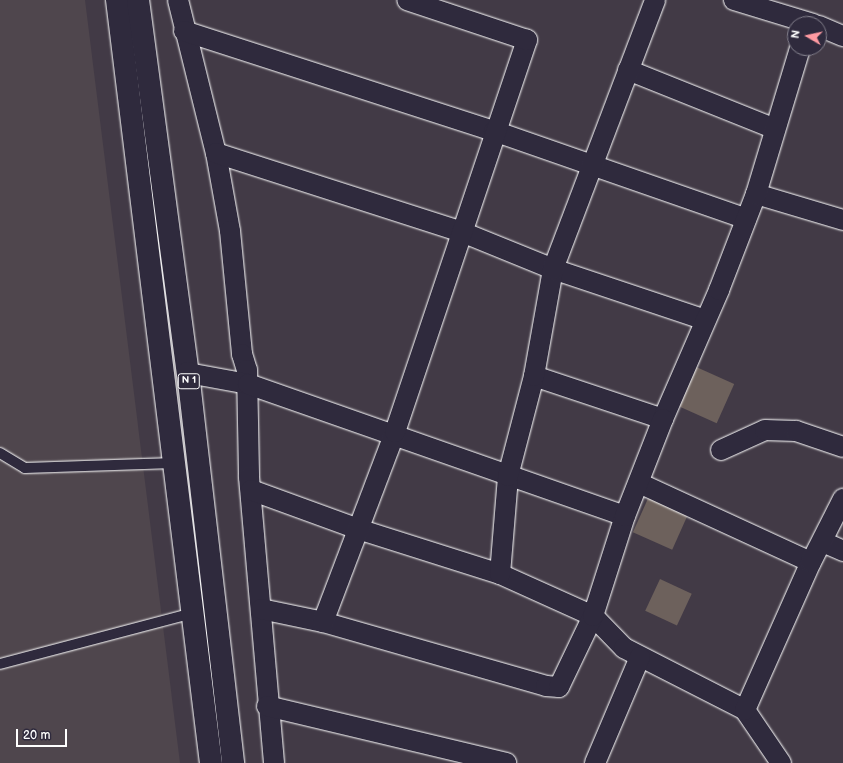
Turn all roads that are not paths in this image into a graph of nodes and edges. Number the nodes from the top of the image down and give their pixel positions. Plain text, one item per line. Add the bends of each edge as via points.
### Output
1 (117, 0) edge
2 (138, 0) edge
3 (178, 0) edge
4 (407, 0) edge
5 (655, 0) edge
6 (734, 0) edge
7 (428, 3) edge
8 (787, 16) edge
9 (827, 30) edge
10 (184, 31) junction
11 (843, 36) edge
12 (797, 56) edge
13 (628, 70) junction
14 (773, 128) junction
15 (494, 131) junction
16 (216, 153) junction
17 (592, 164) junction
18 (756, 194) junction
19 (746, 218) junction
20 (843, 220) edge
21 (462, 232) junction
22 (553, 270) junction
23 (705, 320) junction
24 (188, 373) junction
25 (534, 376) junction
26 (248, 384) junction
27 (663, 420) junction
28 (395, 432) junction
29 (843, 447) edge
30 (721, 450) dead end
31 (0, 453) edge
32 (174, 463) junction
33 (508, 476) junction
34 (639, 483) junction
35 (251, 490) junction
36 (843, 499) edge
37 (625, 516) junction
38 (358, 529) junction
39 (822, 542) junction
40 (843, 551) edge
41 (810, 562) junction
42 (500, 574) junction
43 (261, 609) junction
44 (193, 613) junction
45 (593, 616) junction
46 (323, 622) junction
47 (640, 657) junction
48 (0, 664) edge
49 (267, 706) junction
50 (745, 710) junction
51 (211, 763) edge
52 (234, 763) edge
53 (274, 763) edge
54 (506, 763) edge
55 (595, 763) edge
56 (781, 763) edge

1 - 32 highway, N 1
2 - 24 highway, N 1
3 - 10 street
4 - 7 street
5 - 13 street
6 - 8 street
7 - 15 street via 527,40
9 - 11 street
10 - 15 street
10 - 16 street
12 - 14 street
13 - 14 street
13 - 17 street
14 - 18 street
15 - 17 street
15 - 21 street
16 - 21 street
16 - 26 street via 230,231
17 - 19 street
17 - 22 street
18 - 19 street
18 - 20 street
19 - 23 street
21 - 22 street
21 - 28 street
22 - 23 street
22 - 25 street
23 - 27 street
24 - 26 street
24 - 52 highway, N 1
25 - 27 street
25 - 33 street
26 - 28 street
26 - 35 street
27 - 34 street
28 - 33 street
28 - 38 street
29 - 30 street via 796,431 765,430
31 - 32 lane via 25,468
32 - 44 highway, N 1
33 - 37 street
33 - 42 street
34 - 37 street
34 - 41 street
35 - 38 street
35 - 43 street
36 - 39 street
37 - 45 street
38 - 42 street
38 - 46 street
39 - 40 street
39 - 41 street
41 - 50 street
42 - 45 street
43 - 46 street
43 - 49 street
44 - 48 lane
44 - 51 highway, N 1
45 - 46 street via 558,687 546,686
45 - 47 street via 624,648
47 - 50 street
47 - 55 street
49 - 53 street
49 - 54 street
50 - 56 street

